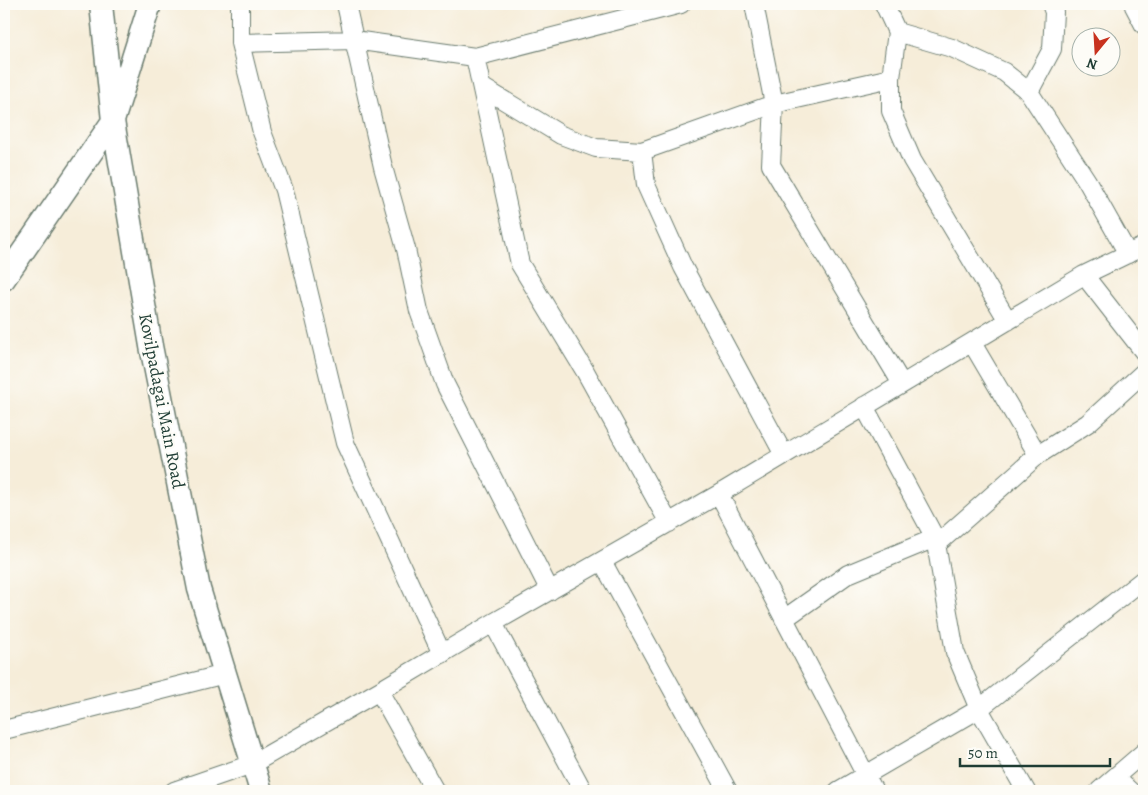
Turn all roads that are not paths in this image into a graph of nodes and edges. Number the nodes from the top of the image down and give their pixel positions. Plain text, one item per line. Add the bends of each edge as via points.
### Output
1 (100, 4) edge
2 (150, 4) edge
3 (240, 4) edge
4 (346, 4) edge
5 (681, 4) edge
6 (754, 4) edge
7 (884, 4) edge
8 (1051, 4) edge
9 (1139, 4) edge
10 (1144, 25) edge
11 (896, 32) junction
12 (354, 40) junction
13 (240, 43) junction
14 (475, 57) junction
15 (891, 78) junction
16 (482, 88) junction
17 (1029, 92) junction
18 (774, 104) junction
19 (113, 121) junction
20 (642, 151) junction
21 (1144, 246) edge
22 (1128, 254) junction
23 (1084, 275) junction
24 (4, 279) edge
25 (1008, 321) junction
26 (972, 343) junction
27 (1144, 352) edge
28 (1144, 372) edge
29 (902, 384) junction
30 (864, 406) junction
31 (784, 455) junction
32 (1038, 455) junction
33 (719, 494) junction
34 (668, 523) junction
35 (935, 541) junction
36 (602, 561) junction
37 (1144, 579) edge
38 (550, 591) junction
39 (784, 619) junction
40 (493, 623) junction
41 (442, 654) junction
42 (225, 674) junction
43 (379, 691) junction
44 (979, 710) junction
45 (4, 730) edge
46 (1144, 752) edge
47 (252, 764) junction
48 (865, 775) junction
49 (1115, 776) junction
50 (174, 791) edge
51 (261, 791) edge
52 (435, 791) edge
53 (583, 791) edge
54 (728, 791) edge
55 (838, 791) edge
56 (874, 791) edge
57 (1026, 791) edge
58 (1099, 791) edge
59 (1130, 791) edge

1 - 19 street, Kovilpadagai Main Road
2 - 19 street
3 - 13 street
4 - 12 street
5 - 14 street
6 - 18 street
7 - 11 street
8 - 17 street via 1054,12 1052,49
9 - 10 street via 1134,6
11 - 15 street
11 - 17 street via 952,48 1004,72
12 - 13 street
12 - 14 street
12 - 38 street via 383,167 406,249 418,311 445,384
13 - 41 street via 262,132 284,190 345,443
14 - 16 street
15 - 18 street
15 - 25 street via 891,110 912,160
16 - 20 street via 562,135 596,148
16 - 34 street via 520,264 585,371
17 - 22 street via 1087,181
18 - 20 street
18 - 29 street via 771,165
19 - 24 street
19 - 42 street, Kovilpadagai Main Road via 151,346 198,589
20 - 31 street via 646,184 683,267
21 - 22 street
22 - 23 street
23 - 25 street
23 - 27 street
25 - 26 street
26 - 29 street
26 - 32 street
28 - 32 street via 1088,424
29 - 30 street
30 - 31 street
30 - 35 street
31 - 33 street
32 - 35 street
33 - 34 street
33 - 39 street
34 - 36 street
35 - 39 street via 848,574
35 - 44 street via 955,652
36 - 38 street
36 - 54 street
37 - 44 street
38 - 40 street
39 - 48 street
40 - 41 street
40 - 53 street
41 - 43 street
42 - 45 street
42 - 47 street, Kovilpadagai Main Road
43 - 47 street
43 - 52 street
44 - 48 street
44 - 57 street
46 - 49 street
47 - 50 street
47 - 51 street, Kovilpadagai Main Road
48 - 55 street
48 - 56 street
49 - 58 street
49 - 59 street

